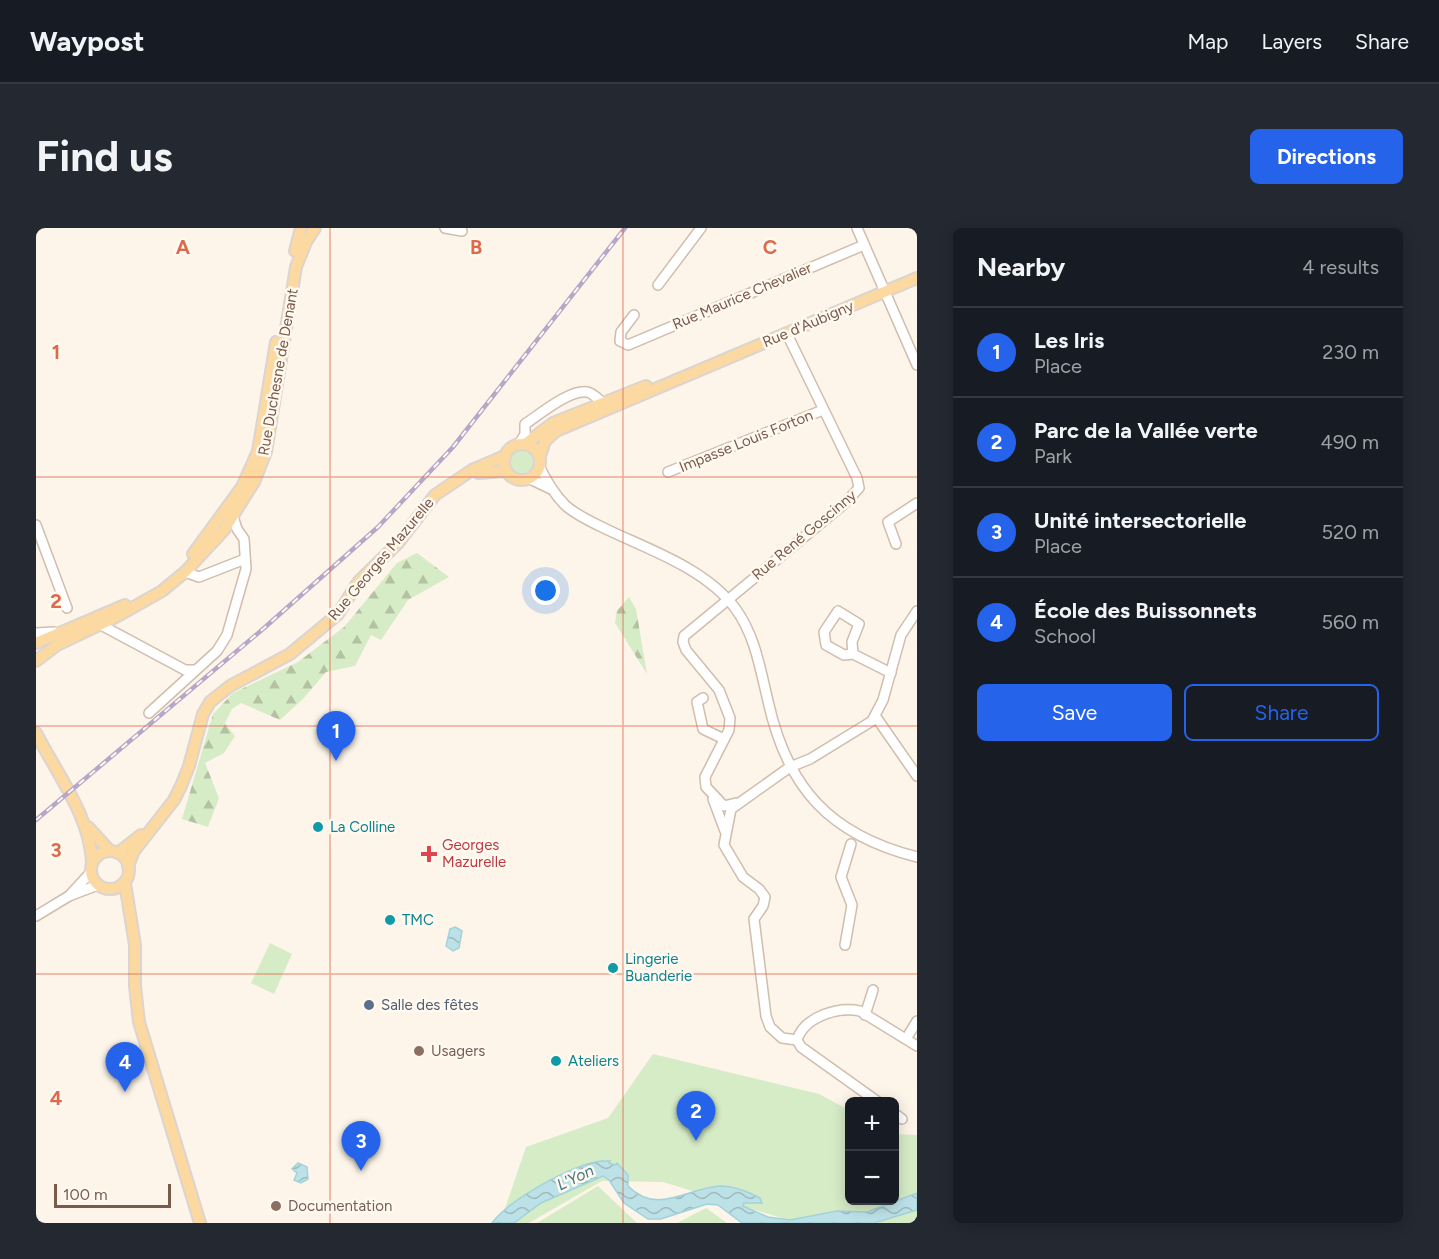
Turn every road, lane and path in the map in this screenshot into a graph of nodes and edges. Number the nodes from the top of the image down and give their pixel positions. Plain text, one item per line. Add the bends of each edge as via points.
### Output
1 (302, 228) edge
2 (315, 228) edge
3 (445, 228) edge
4 (701, 228) edge
5 (857, 228) edge
6 (462, 231) dead end
7 (864, 245) junction
8 (917, 278) edge
9 (658, 285) dead end
10 (884, 292) junction
11 (634, 315) dead end
12 (787, 334) junction
13 (917, 365) edge
14 (698, 369) junction
15 (603, 403) junction
16 (824, 410) junction
17 (522, 444) junction
18 (505, 456) junction
19 (540, 462) junction
20 (506, 471) junction
21 (668, 472) dead end
22 (460, 478) junction
23 (530, 479) junction
24 (553, 490) junction
25 (917, 503) edge
26 (233, 516) junction
27 (36, 525) edge
28 (220, 528) junction
29 (896, 544) dead end
30 (244, 545) junction
31 (245, 562) junction
32 (185, 572) junction
33 (728, 599) junction
34 (67, 608) dead end
35 (917, 611) edge
36 (85, 623) junction
37 (101, 625) junction
38 (36, 633) edge
39 (36, 642) edge
40 (853, 654) junction
41 (36, 661) edge
42 (193, 670) junction
43 (891, 673) junction
44 (703, 698) dead end
45 (150, 713) dead end
46 (876, 717) junction
47 (36, 733) edge
48 (724, 739) junction
49 (790, 767) junction
50 (917, 776) edge
51 (712, 797) junction
52 (736, 803) junction
53 (82, 820) junction
54 (151, 828) junction
55 (726, 831) junction
56 (851, 844) dead end
57 (114, 852) junction
58 (917, 857) edge
59 (128, 866) junction
60 (92, 867) junction
61 (125, 883) junction
62 (103, 887) junction
63 (69, 896) junction
64 (36, 916) edge
65 (129, 916) junction
66 (845, 945) dead end
67 (873, 990) dead end
68 (865, 1015) junction
69 (917, 1021) edge
70 (906, 1039) junction
71 (797, 1040) junction
72 (917, 1046) edge
73 (872, 1097) edge
74 (201, 1223) edge

1 - 28 main road, Rue Duchesne de Denant via 292,258 258,451
2 - 26 main road, Rue Duchesne de Denant via 296,267 266,452 254,482
3 - 6 street
4 - 9 street
5 - 7 street
7 - 10 street
7 - 11 street, Rue Maurice Chevalier via 628,345 620,342 621,332
8 - 10 main road, Rue d'Aubigny
10 - 12 main road, Rue d'Aubigny
10 - 13 street
12 - 14 main road, Rue d'Aubigny
12 - 16 street, Rue René Goscinny
14 - 15 main road, Rue d'Aubigny
14 - 19 main road, Rue d'Aubigny via 556,431 545,441
15 - 17 main road, Rue d'Aubigny via 553,423
15 - 17 street via 590,392 560,400 525,424
16 - 21 street, Impasse Louis Forton
16 - 33 street, Rue René Goscinny via 859,488 850,500
17 - 18 main road via 510,448
17 - 19 main road via 534,448
18 - 20 main road
18 - 22 main road, Rue Georges Mazurelle
19 - 23 main road
19 - 24 street
20 - 22 main road, Rue Georges Mazurelle
20 - 23 main road via 518,480
22 - 54 main road, Rue Georges Mazurelle via 435,495 398,543 359,580 338,614 290,654 230,686 210,702 181,786
23 - 24 street
24 - 33 street via 579,514 682,566
25 - 29 street via 888,522
26 - 28 main road, Rue Duchesne de Denant
26 - 30 street
27 - 34 street
28 - 30 street
28 - 32 main road, Rue Duchesne de Denant
28 - 36 main road, Rue Duchesne de Denant via 150,591
30 - 31 street
31 - 32 street via 199,577
31 - 42 street via 226,635 217,651
32 - 37 main road, Rue Duchesne de Denant via 152,597
33 - 48 street via 690,629 683,642 726,704 729,724
33 - 49 street via 754,642 772,718
35 - 43 street via 901,635
36 - 38 street
36 - 39 main road, Rue Duchesne de Denant
37 - 41 main road, Rue Duchesne de Denant via 57,645
37 - 42 street via 184,670
40 - 40 street via 843,655 826,645 824,632 838,611 859,624 852,642
40 - 43 street
42 - 45 street
43 - 46 street
44 - 48 street via 697,702 703,729
46 - 49 street via 867,726
46 - 50 street
47 - 53 main road
48 - 51 street via 704,782
49 - 52 street
49 - 58 street via 805,792 838,823 876,844
51 - 52 street via 724,806
51 - 55 street
52 - 55 street
53 - 57 main road
53 - 60 main road via 92,846
54 - 57 main road, Rue Georges Mazurelle
54 - 59 main road, Rue Georges Mazurelle
55 - 71 street via 724,845 740,873 765,897 754,919 767,1021 782,1038
56 - 66 street via 841,877 852,905
57 - 59 main road
57 - 60 main road via 99,854
59 - 61 main road
60 - 62 main road
60 - 63 street
61 - 62 main road
61 - 65 main road
62 - 63 street
62 - 65 main road
63 - 64 street
65 - 74 main road via 135,945 139,1022
67 - 68 street
68 - 70 street
68 - 71 street via 850,1009 833,1011 807,1024
69 - 70 street
70 - 72 street
71 - 73 street via 801,1047

